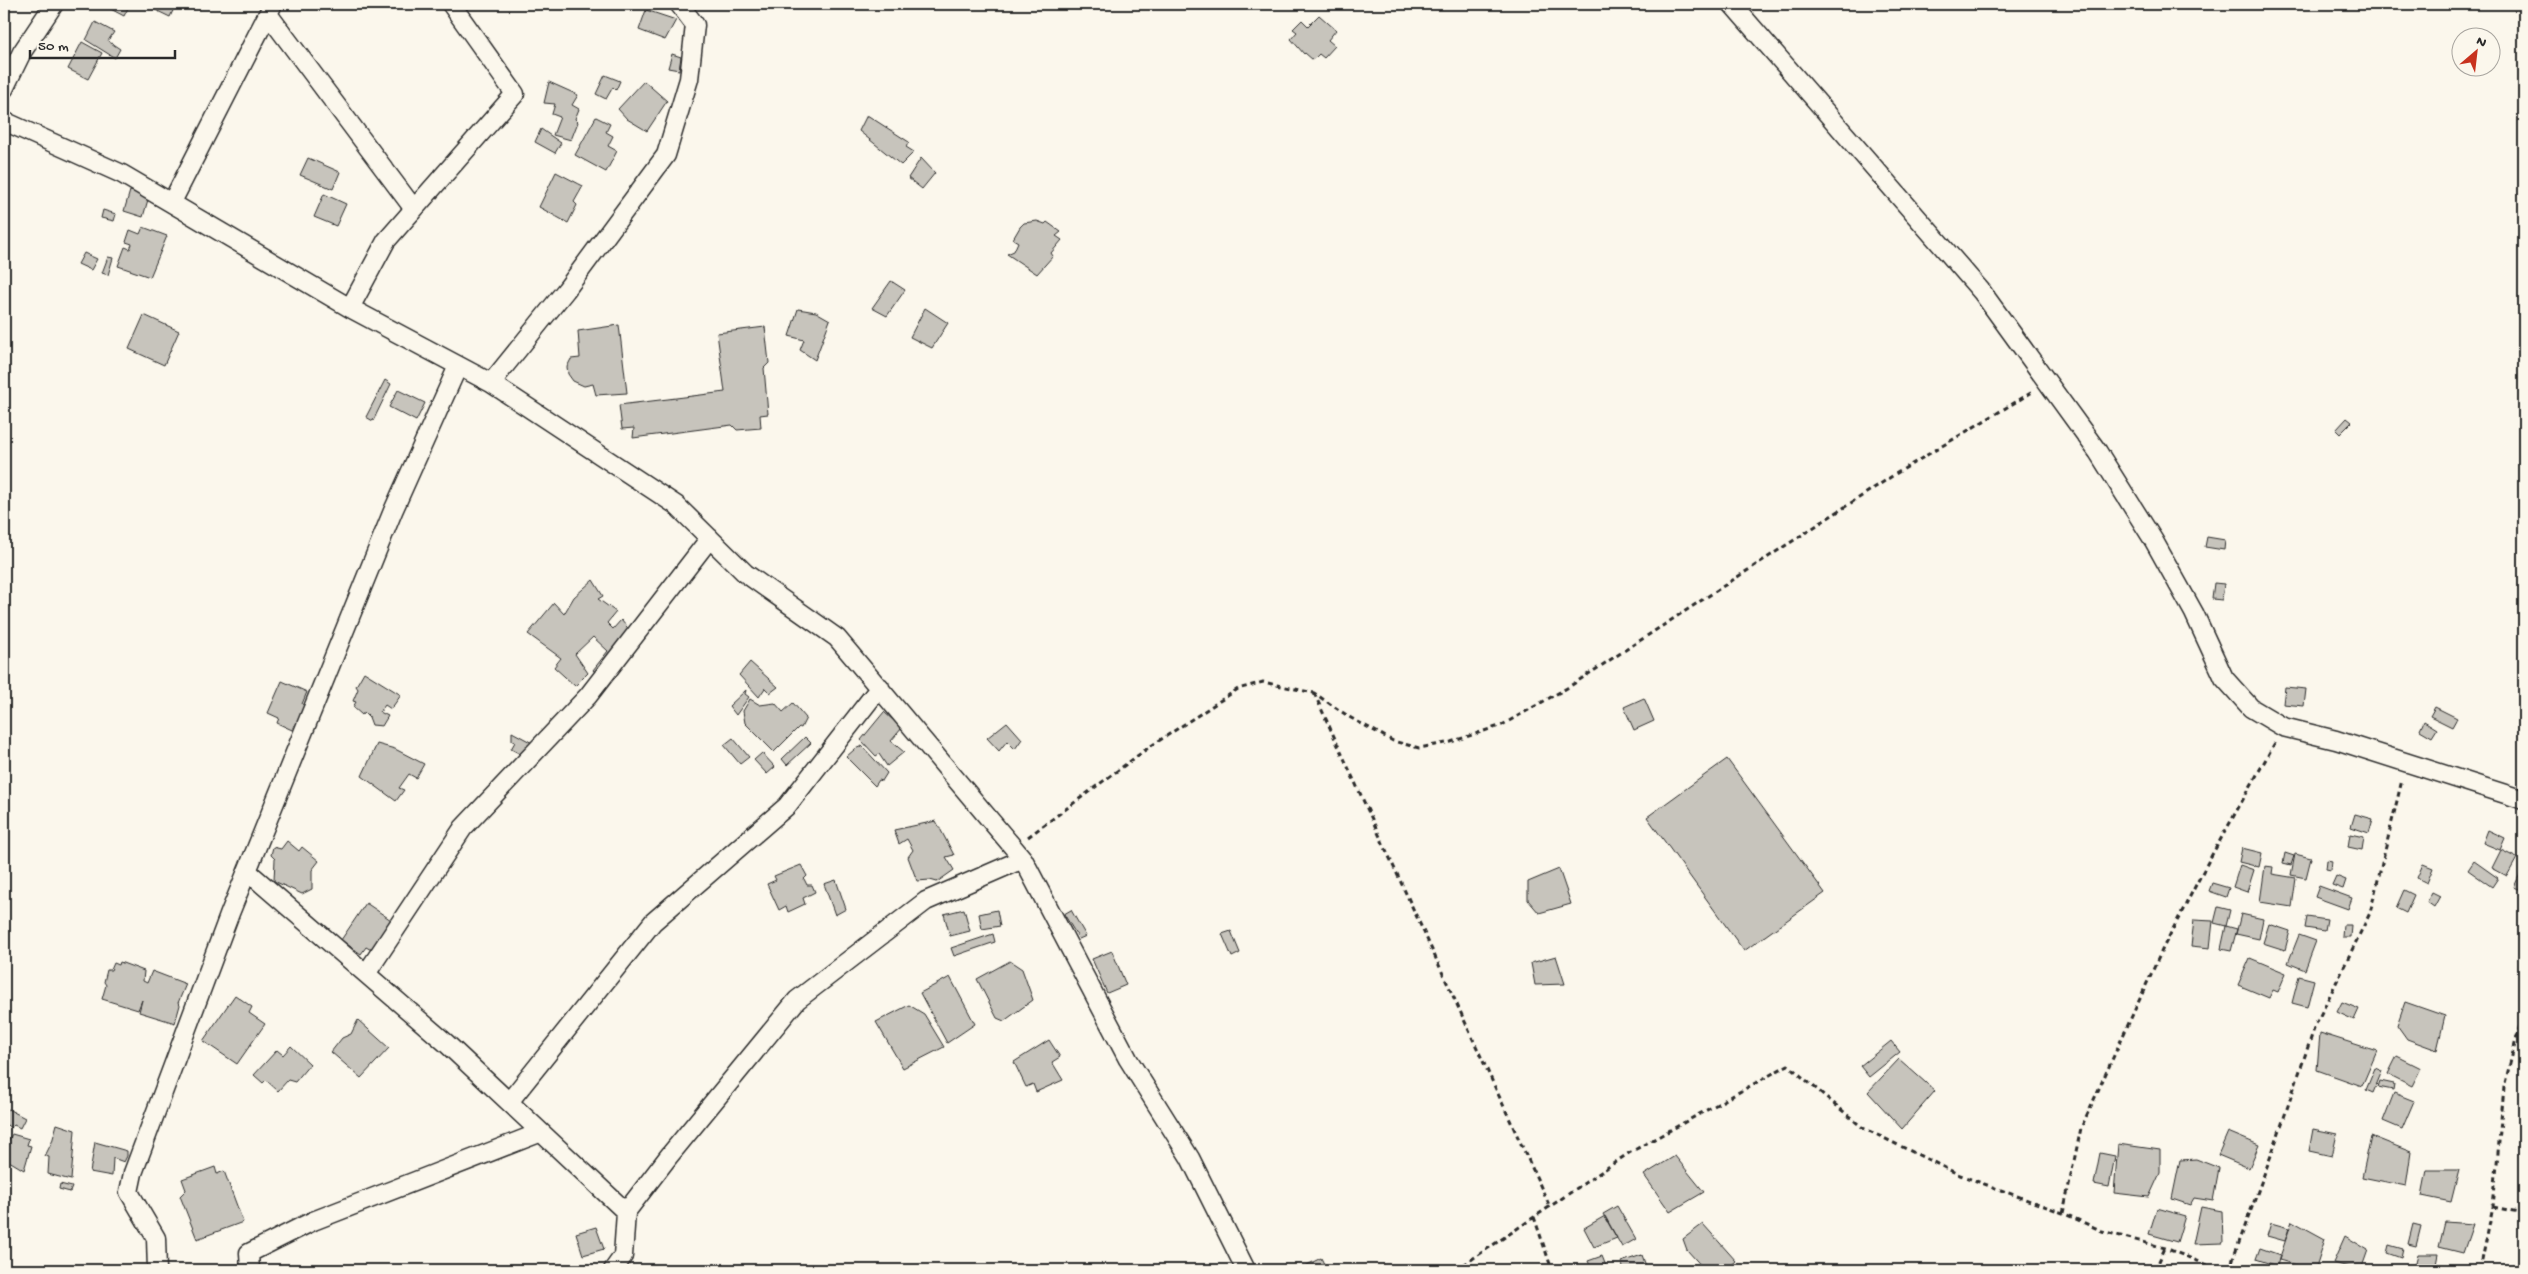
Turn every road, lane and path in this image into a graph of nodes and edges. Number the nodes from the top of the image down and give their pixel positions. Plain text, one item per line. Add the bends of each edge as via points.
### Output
1 (54, 4) edge
2 (451, 4) edge
3 (679, 4) edge
4 (1732, 4) edge
5 (270, 9) edge
6 (4, 89) edge
7 (4, 121) edge
8 (172, 202) junction
9 (414, 209) junction
10 (350, 308) junction
11 (458, 366) junction
12 (491, 383) junction
13 (2048, 383) junction
14 (710, 538) junction
15 (880, 687) junction
16 (1314, 693) junction
17 (2283, 727) junction
18 (2406, 764) junction
19 (2524, 800) edge
20 (1018, 854) junction
21 (247, 871) junction
22 (366, 974) junction
23 (2524, 1010) edge
24 (509, 1102) junction
25 (539, 1133) junction
26 (1550, 1207) junction
27 (2493, 1207) junction
28 (626, 1212) junction
29 (2063, 1212) junction
30 (2524, 1213) edge
31 (1534, 1217) junction
32 (2165, 1248) junction
33 (621, 1266) edge
34 (157, 1270) edge
35 (250, 1270) edge
36 (1246, 1270) edge
37 (1456, 1270) edge
38 (1552, 1270) edge
39 (2155, 1270) edge
40 (2220, 1270) edge
41 (2229, 1270) edge
42 (2480, 1270) edge

1 - 6 street via 22,52
2 - 9 street via 515,94
3 - 12 street via 695,25 689,79 666,155 572,282
4 - 13 street via 1982,292
5 - 8 street
5 - 9 street
7 - 8 street via 122,174
8 - 10 street
9 - 10 street via 386,241
10 - 11 street
11 - 12 street
11 - 21 street via 394,511
12 - 14 street via 676,505
13 - 16 path via 1896,473 1568,688 1502,725 1451,742 1420,748 1393,741
13 - 17 street via 2098,452 2154,541 2194,613 2224,678 2252,708
14 - 15 street via 745,573 837,638
14 - 22 street via 588,696 463,828
15 - 20 street
15 - 24 street via 787,806 653,922
16 - 20 path via 1263,682 1238,689 1148,748
16 - 26 path
17 - 18 street via 2336,740
17 - 29 path via 2163,948 2085,1120
18 - 19 street
18 - 41 path via 2370,913 2315,1026 2274,1150
20 - 28 street via 926,901 797,1000
20 - 36 street via 1128,1059 1190,1158
21 - 22 street
21 - 34 street via 133,1173 129,1192 156,1238
22 - 24 street
23 - 27 path via 2504,1087
24 - 25 street
25 - 28 street
25 - 35 street via 313,1221 249,1253
26 - 29 path via 1629,1153 1788,1066 1863,1128 1960,1175
26 - 31 path
27 - 30 path
27 - 42 path
28 - 33 street
29 - 32 path via 2102,1231
31 - 37 path
31 - 38 path
32 - 39 path
32 - 40 path

